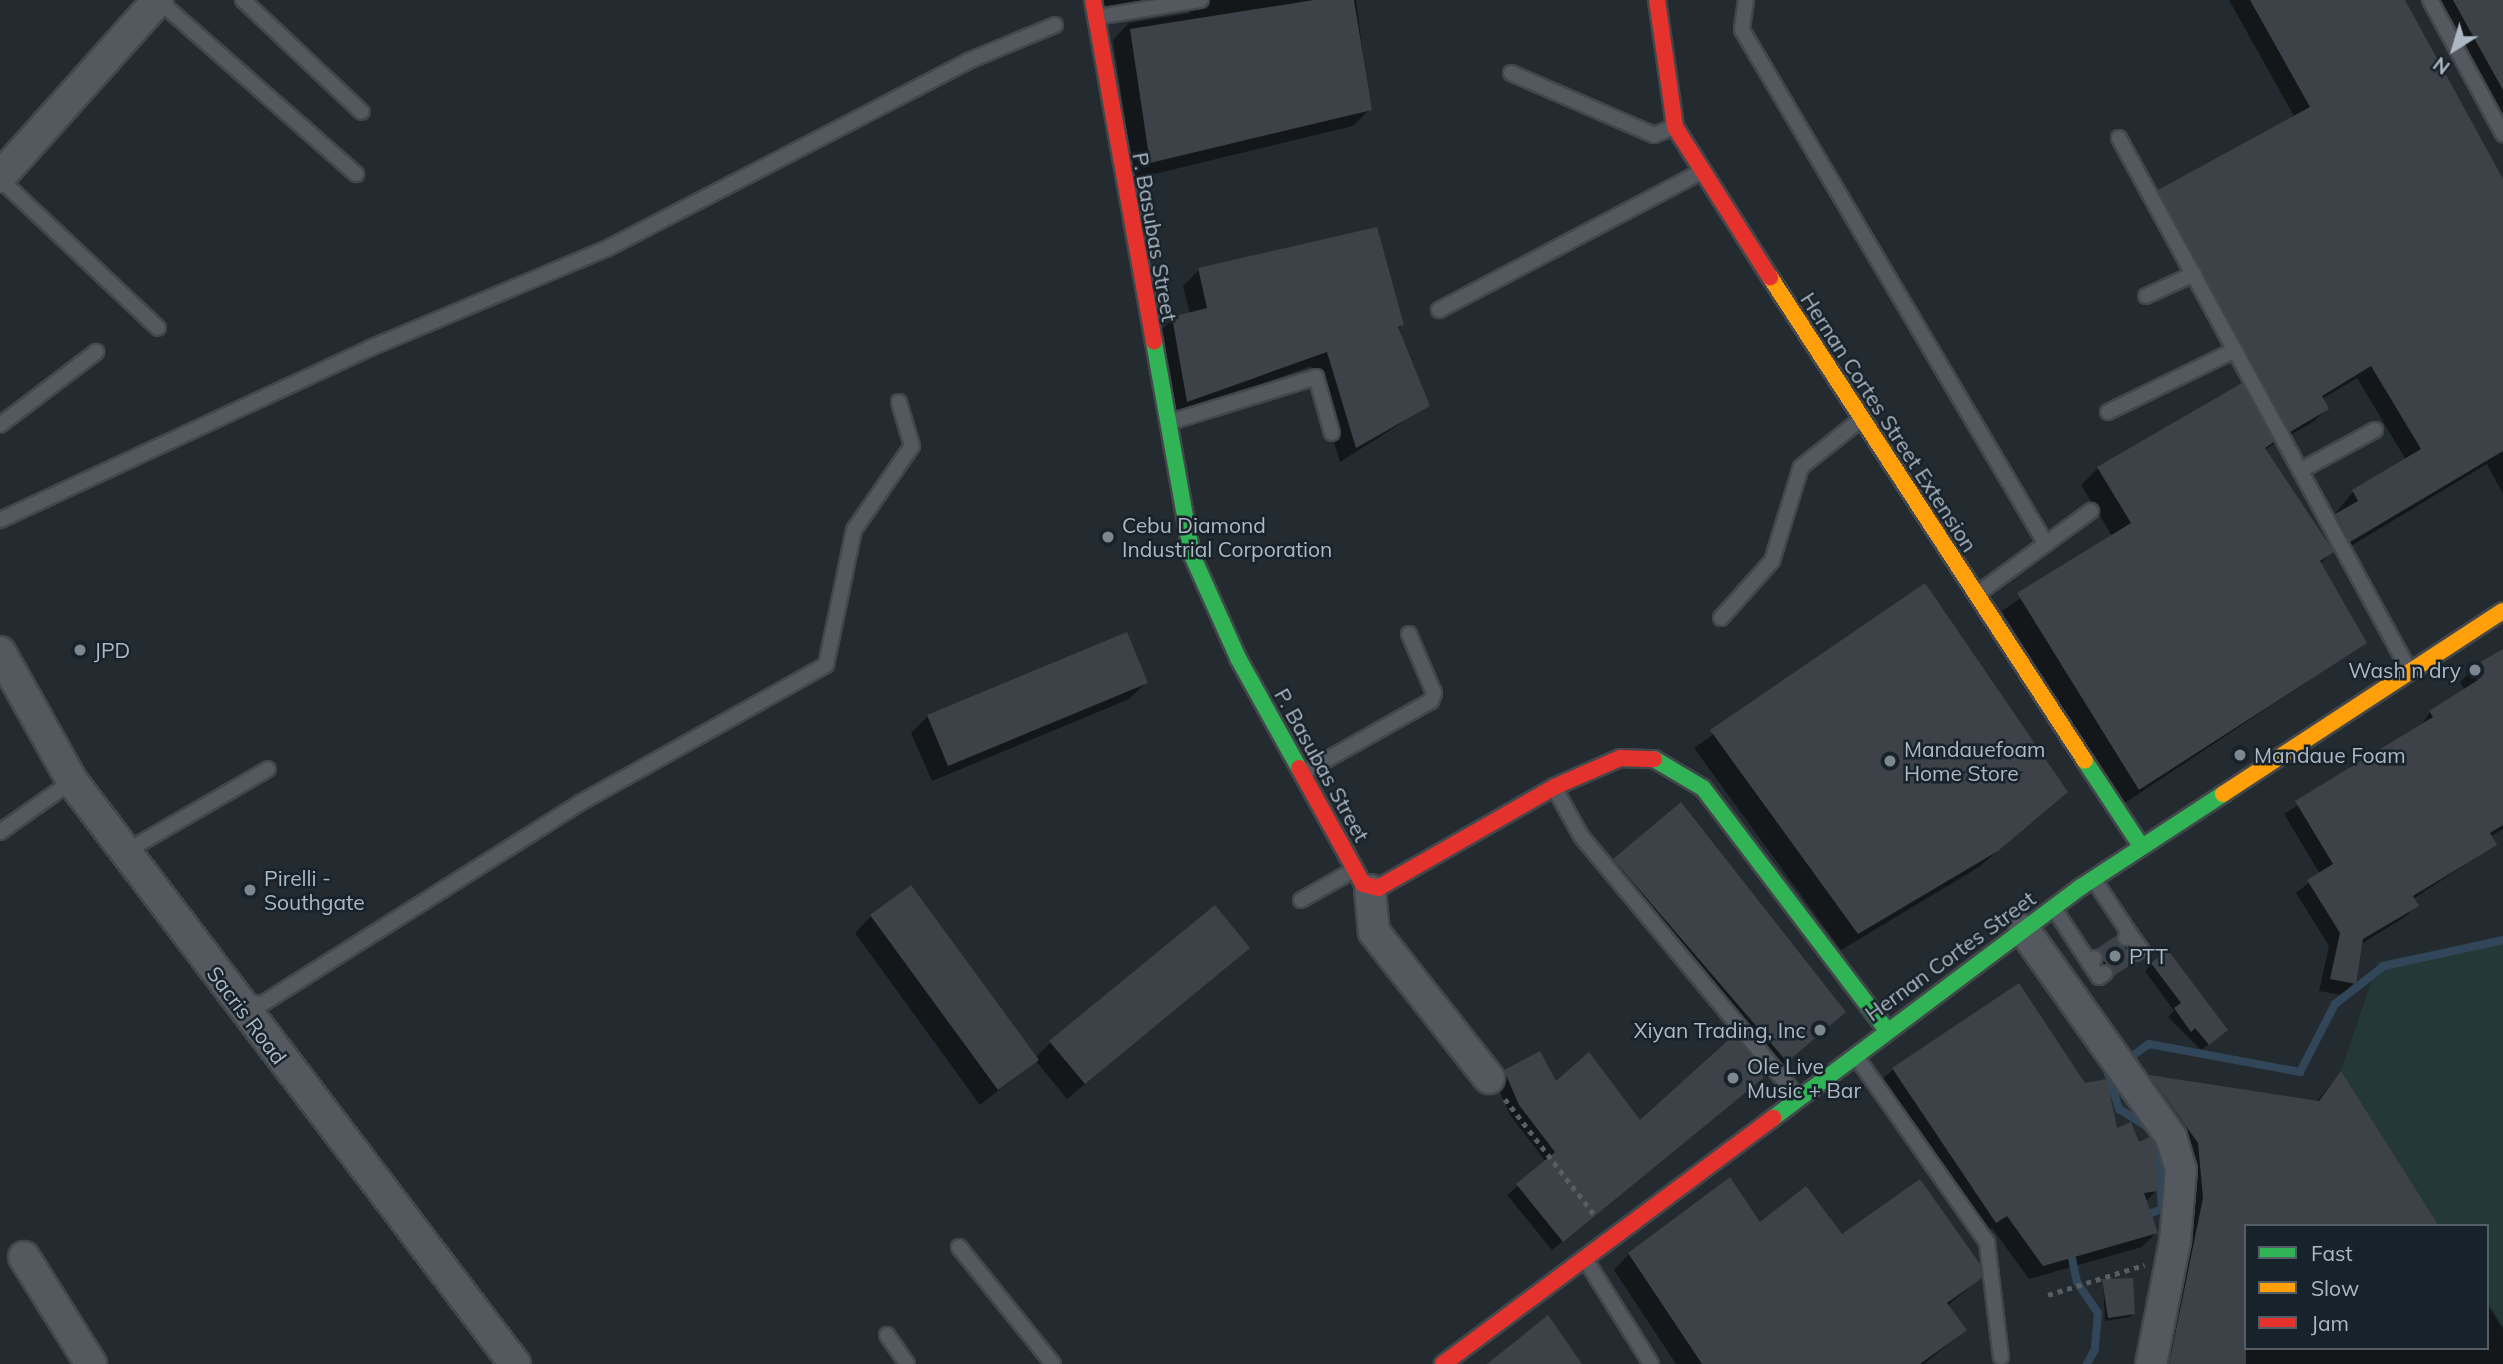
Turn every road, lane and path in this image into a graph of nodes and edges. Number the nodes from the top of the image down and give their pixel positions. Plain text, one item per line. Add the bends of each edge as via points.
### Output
1 (158, 0) edge
2 (243, 0) edge
3 (1093, 0) edge
4 (1201, 0) edge
5 (1657, 0) edge
6 (1746, 0) edge
7 (2430, 0) edge
8 (1096, 17) junction
9 (1055, 25) dead end
10 (1511, 73) dead end
11 (362, 112) dead end
12 (1675, 127) junction
13 (2503, 134) edge
14 (2119, 138) dead end
15 (1701, 172) junction
16 (356, 174) dead end
17 (0, 178) edge
18 (2194, 274) junction
19 (2146, 296) dead end
20 (1439, 310) dead end
21 (158, 328) dead end
22 (2235, 350) junction
23 (96, 352) dead end
24 (899, 402) dead end
25 (2108, 412) dead end
26 (1862, 419) junction
27 (1165, 423) junction
28 (0, 425) edge
29 (2375, 430) dead end
30 (1332, 433) dead end
31 (2304, 469) junction
32 (2091, 511) dead end
33 (0, 520) edge
34 (2046, 544) junction
35 (1976, 594) junction
36 (2503, 611) edge
37 (1721, 618) dead end
38 (1409, 634) dead end
39 (0, 652) edge
40 (2408, 668) junction
41 (268, 769) dead end
42 (1303, 774) junction
43 (72, 781) junction
44 (1554, 788) junction
45 (0, 832) edge
46 (2140, 846) junction
47 (125, 852) junction
48 (2093, 878) junction
49 (1362, 880) junction
50 (1301, 900) dead end
51 (2053, 908) junction
52 (2024, 930) junction
53 (2135, 953) dead end
54 (2105, 973) dead end
55 (236, 1000) junction
56 (1886, 1029) junction
57 (1853, 1054) junction
58 (1489, 1078) joint
59 (1797, 1096) junction
60 (1610, 1234) junction
61 (959, 1247) dead end
62 (1583, 1255) junction
63 (24, 1257) dead end
64 (2148, 1264) dead end
65 (2048, 1295) dead end
66 (887, 1335) dead end
67 (2001, 1357) dead end
68 (91, 1364) edge
69 (515, 1364) edge
70 (907, 1364) edge
71 (1053, 1364) edge
72 (1443, 1364) edge
73 (1651, 1364) edge
74 (2151, 1364) edge

1 - 16 lane
1 - 17 street
2 - 11 lane
3 - 8 street, P. Basubas Street
4 - 8 lane
5 - 12 street, Hernan Cortes Street Extension
6 - 34 lane via 1742,30
7 - 13 lane
8 - 27 street, P. Basubas Street
9 - 33 lane via 968,61 606,249 370,348
10 - 12 lane via 1654,135
12 - 15 street, Hernan Cortes Street Extension
14 - 18 lane
15 - 20 lane
15 - 26 street, Hernan Cortes Street Extension
17 - 21 lane
18 - 19 lane
18 - 22 lane
22 - 25 lane
22 - 31 lane
23 - 28 lane
24 - 55 lane via 912,446 854,530 826,665 580,803 262,1004
26 - 35 street, Hernan Cortes Street Extension
26 - 37 lane via 1801,467 1772,561
27 - 30 lane via 1316,377
27 - 42 street, P. Basubas Street via 1192,555 1232,647
29 - 31 lane
31 - 40 lane
32 - 34 lane
34 - 35 lane
35 - 46 street, Hernan Cortes Street Extension
36 - 40 street, Hernan Cortes Street
38 - 42 lane via 1434,693 1431,701
39 - 43 street, Sacris Road
40 - 46 street, Hernan Cortes Street
41 - 47 lane
42 - 49 street, P. Basubas Street
43 - 45 lane
43 - 47 street, Sacris Road
44 - 49 street
44 - 56 street via 1620,758 1647,756 1675,766 1703,788
44 - 59 lane via 1581,836
46 - 48 street, Hernan Cortes Street
47 - 55 street, Sacris Road
48 - 51 street, Hernan Cortes Street
48 - 53 lane via 2141,949
49 - 50 lane
49 - 58 street via 1374,932
51 - 52 street, Hernan Cortes Street
51 - 54 lane via 2092,960 2099,977
52 - 56 street, Hernan Cortes Street
52 - 74 street via 2171,1137 2180,1170 2175,1241
55 - 69 street, Sacris Road
56 - 57 street, Hernan Cortes Street
57 - 59 street, Hernan Cortes Street
57 - 67 lane via 1987,1242
58 - 60 path
59 - 60 street, Hernan Cortes Street
60 - 62 street, Hernan Cortes Street
61 - 71 lane
62 - 72 street, Hernan Cortes Street
62 - 73 lane
63 - 68 street
64 - 65 path via 2082,1280
66 - 70 lane

